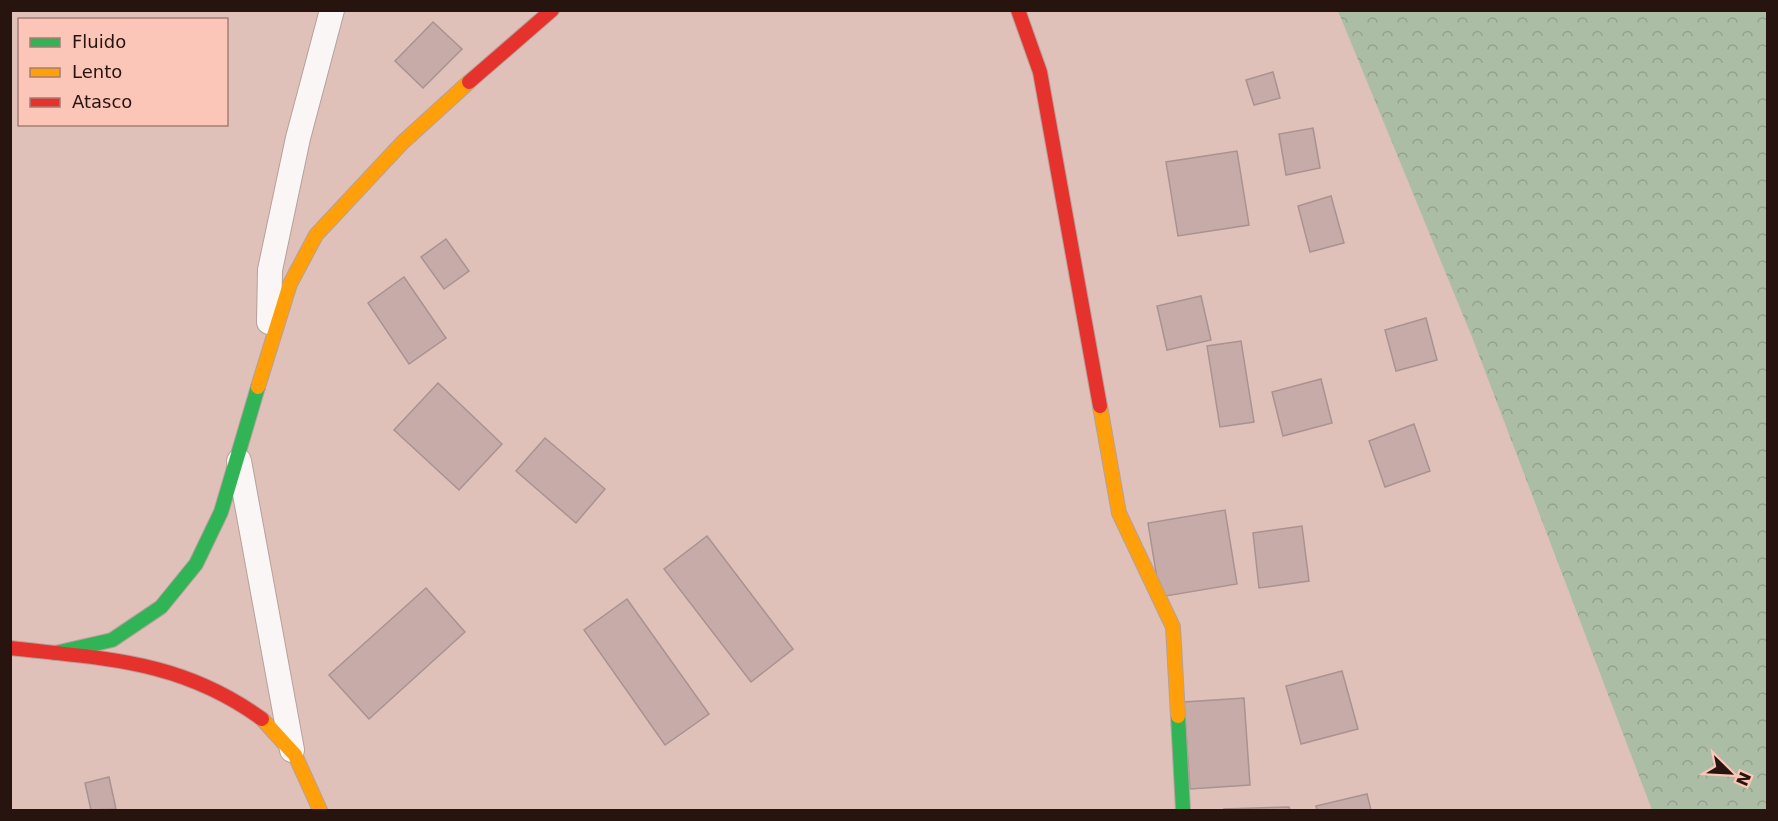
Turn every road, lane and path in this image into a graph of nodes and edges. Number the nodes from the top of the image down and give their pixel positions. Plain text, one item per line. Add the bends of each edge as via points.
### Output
1 (332, 10) edge
2 (552, 10) edge
3 (1018, 10) edge
4 (269, 341) junction
5 (239, 461) junction
6 (10, 648) edge
7 (55, 653) junction
8 (292, 750) junction
9 (321, 810) edge
10 (1183, 810) edge

1 - 4 street via 298,138 270,270
2 - 4 street via 395,147 317,234 289,284
3 - 10 street via 1040,72 1119,513 1173,627
4 - 5 street
5 - 7 street via 222,513 178,588 145,620 111,641
5 - 8 street
6 - 7 street
7 - 8 street via 149,664 225,692 260,717
8 - 9 street

